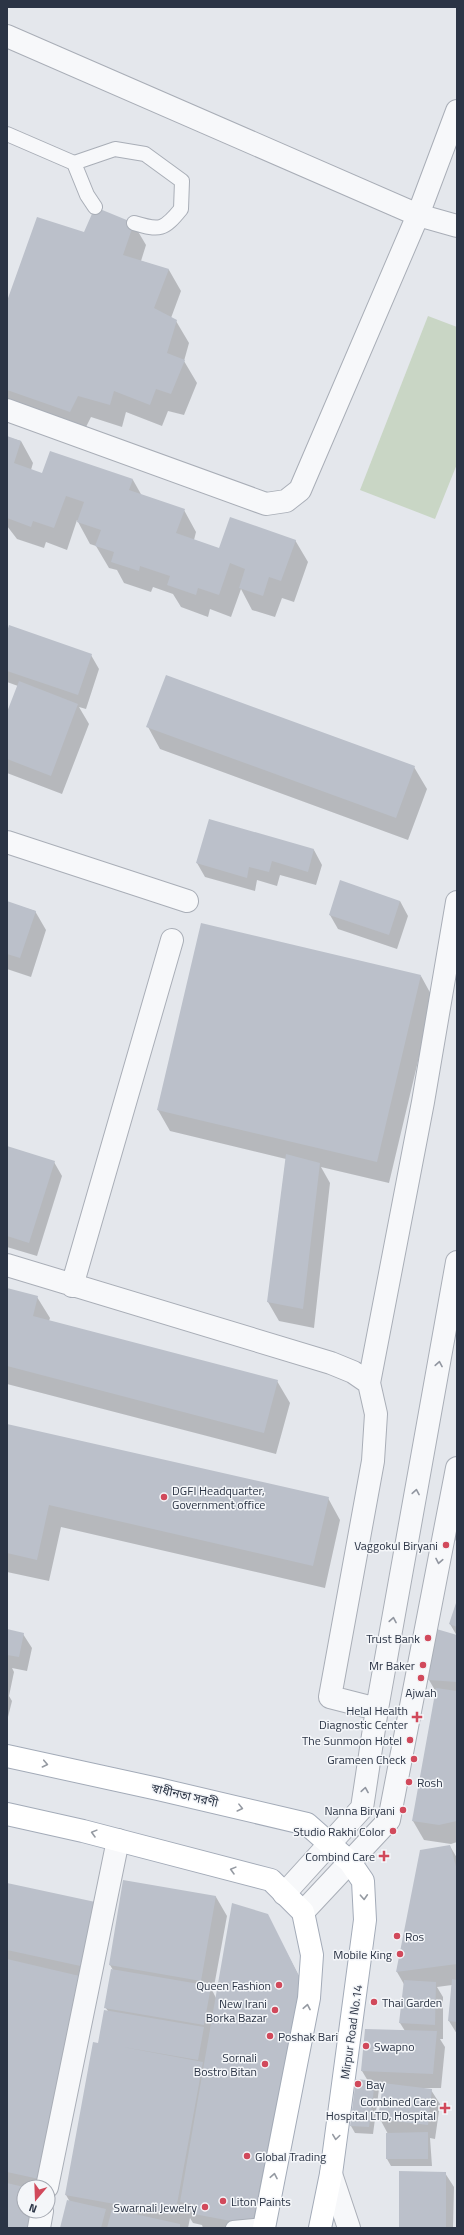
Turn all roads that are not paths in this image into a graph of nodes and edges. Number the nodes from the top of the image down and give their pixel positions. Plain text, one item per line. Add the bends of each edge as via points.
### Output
1 (8, 38) edge
2 (457, 111) edge
3 (7, 134) edge
4 (74, 163) junction
5 (95, 207) dead end
6 (418, 216) junction
7 (134, 222) dead end
8 (457, 226) edge
9 (7, 410) edge
10 (7, 842) edge
11 (187, 901) dead end
12 (457, 902) edge
13 (172, 940) dead end
14 (457, 1262) edge
15 (7, 1265) edge
16 (72, 1286) junction
17 (369, 1383) junction
18 (457, 1468) edge
19 (377, 1709) junction
20 (7, 1756) edge
21 (7, 1814) edge
22 (118, 1840) junction
23 (330, 1844) junction
24 (350, 1862) junction
25 (278, 1887) junction
26 (303, 1912) junction
27 (332, 2174) junction
28 (49, 2179) edge
29 (264, 2227) edge
30 (233, 2228) edge
31 (320, 2228) edge
32 (349, 2228) edge

1 - 6 street
2 - 6 street
3 - 4 lane
4 - 5 lane via 87,195
4 - 7 lane via 115,149 144,154 182,181 181,209 169,223 154,229
6 - 8 street
6 - 9 street via 300,490 286,501 266,504
10 - 11 street
12 - 17 street via 423,1102
13 - 16 street
19 -> 14 street
15 - 16 street
16 - 17 street via 331,1363 353,1372
17 - 19 street via 376,1414 373,1461 330,1697
18 -> 24 street via 389,1820
23 -> 19 street via 362,1808
20 -> 23 main road, স্বাধীনতা সরণী via 158,1788 307,1824
22 -> 21 main road
25 -> 22 main road
22 - 28 street
23 - 24 main road, স্বাধীনতা সরণী
23 - 25 street
24 - 26 street
24 -> 27 main road, Mirpur Road No.14 via 363,1880 365,1920
25 - 26 main road
29 -> 26 main road via 309,1998 312,1955
27 - 31 main road, Mirpur Road No.14
27 - 32 street
29 - 30 lane

